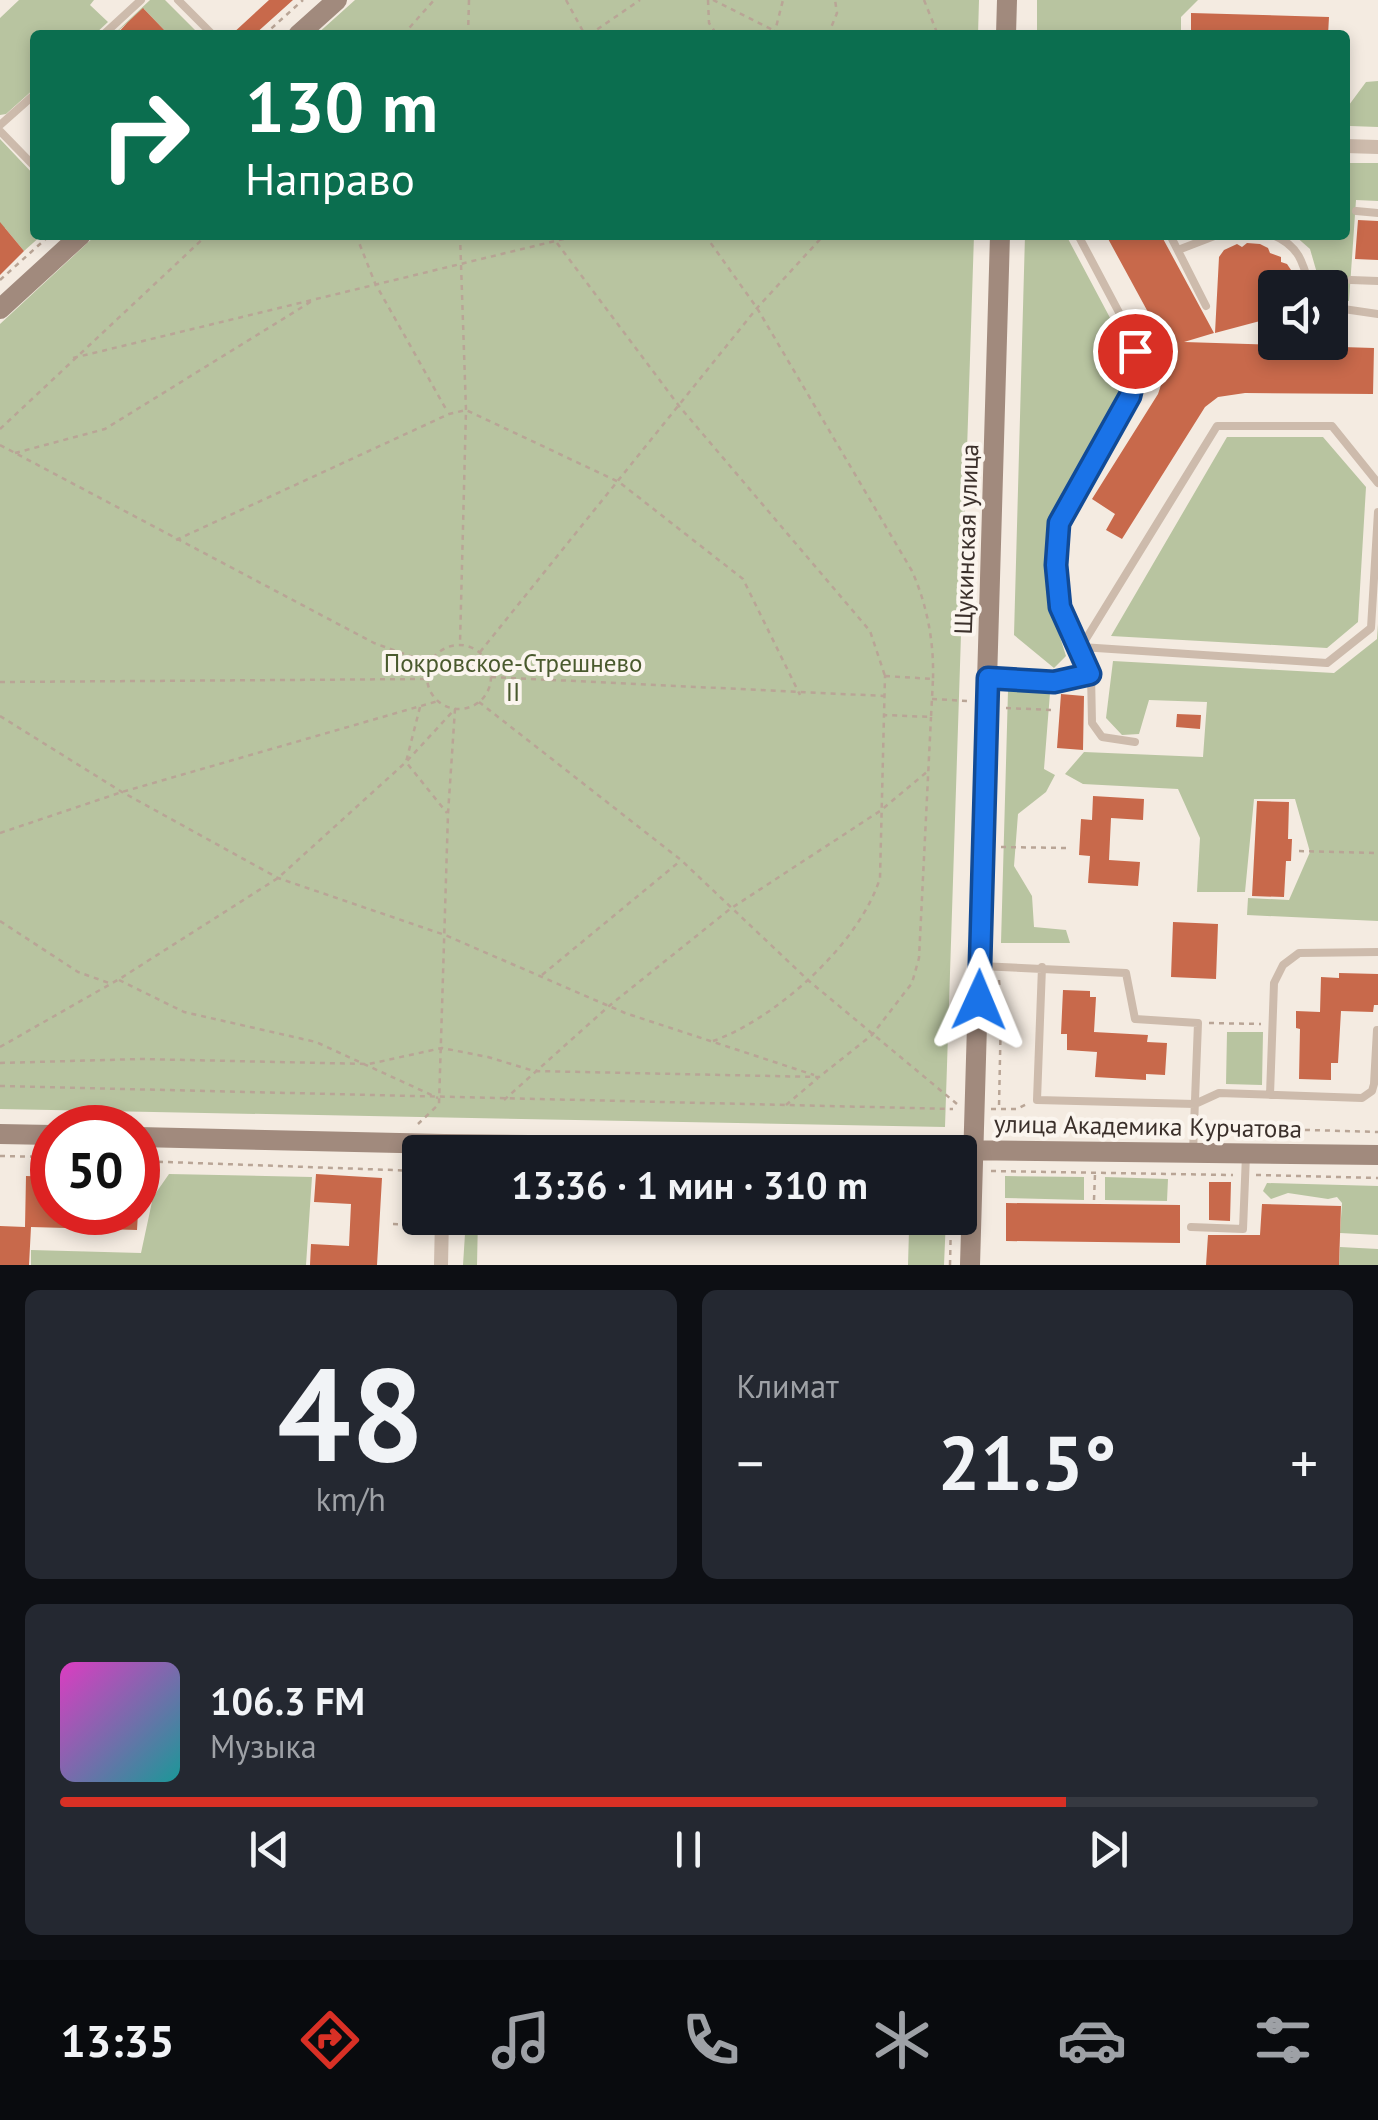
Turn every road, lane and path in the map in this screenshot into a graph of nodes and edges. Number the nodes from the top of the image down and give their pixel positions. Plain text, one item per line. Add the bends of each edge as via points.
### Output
1 (142, 0) edge
2 (178, 0) edge
3 (303, 0) edge
4 (336, 0) edge
5 (434, 0) edge
6 (469, 0) edge
7 (566, 0) edge
8 (640, 0) edge
9 (710, 0) edge
10 (783, 0) edge
11 (835, 0) edge
12 (924, 0) edge
13 (1007, 0) edge
14 (109, 30) edge
15 (207, 30) edge
16 (270, 30) edge
17 (303, 30) edge
18 (407, 30) edge
19 (468, 30) edge
20 (584, 30) edge
21 (595, 30) edge
22 (714, 30) edge
23 (768, 30) edge
24 (775, 30) edge
25 (830, 30) edge
26 (936, 30) edge
27 (1006, 30) edge
28 (30, 99) edge
29 (0, 128) edge
30 (1350, 146) edge
31 (1378, 147) edge
32 (30, 161) edge
33 (1356, 212) dead end
34 (1378, 213) edge
35 (44, 240) edge
36 (76, 240) edge
37 (202, 240) edge
38 (358, 240) edge
39 (460, 240) edge
40 (542, 240) edge
41 (554, 240) edge
42 (709, 240) edge
43 (819, 240) edge
44 (1000, 240) edge
45 (1081, 240) edge
46 (1173, 240) edge
47 (1204, 240) edge
48 (1286, 240) edge
49 (1178, 250) junction
50 (459, 265) junction
51 (1306, 270) edge
52 (0, 280) edge
53 (1351, 280) dead end
54 (1378, 281) edge
55 (375, 283) junction
56 (318, 298) junction
57 (1206, 306) dead end
58 (758, 308) junction
59 (0, 310) edge
60 (1348, 310) edge
61 (1378, 314) edge
62 (73, 358) junction
63 (678, 406) junction
64 (466, 410) junction
65 (449, 414) junction
66 (0, 428) edge
67 (0, 445) edge
68 (15, 453) junction
69 (619, 482) junction
70 (1378, 484) edge
71 (1378, 512) edge
72 (176, 540) junction
73 (460, 644) junction
74 (1081, 647) junction
75 (480, 652) junction
76 (430, 663) junction
77 (1090, 674) junction
78 (885, 676) junction
79 (491, 677) junction
80 (988, 678) junction
81 (427, 679) junction
82 (933, 679) junction
83 (0, 682) edge
84 (800, 695) junction
85 (884, 696) junction
86 (932, 700) junction
87 (438, 701) junction
88 (975, 701) dead end
89 (479, 702) junction
90 (420, 706) junction
91 (1000, 708) dead end
92 (455, 709) junction
93 (1052, 710) dead end
94 (884, 715) junction
95 (0, 716) edge
96 (931, 717) junction
97 (1135, 742) dead end
98 (406, 762) junction
99 (929, 770) junction
100 (122, 792) junction
101 (880, 810) junction
102 (448, 814) junction
103 (0, 833) edge
104 (995, 847) dead end
105 (1067, 848) dead end
106 (1298, 851) dead end
107 (1378, 853) edge
108 (680, 860) junction
109 (278, 878) junction
110 (730, 909) junction
111 (0, 921) edge
112 (445, 935) junction
113 (1378, 952) edge
114 (980, 966) junction
115 (1042, 967) junction
116 (541, 976) junction
117 (118, 979) junction
118 (809, 982) junction
119 (111, 983) junction
120 (610, 1006) junction
121 (1198, 1023) junction
122 (1272, 1024) junction
123 (1377, 1030) edge
124 (872, 1035) junction
125 (712, 1042) junction
126 (0, 1047) edge
127 (442, 1048) junction
128 (0, 1063) edge
129 (369, 1064) junction
130 (534, 1071) junction
131 (819, 1077) junction
132 (0, 1086) edge
133 (1270, 1095) junction
134 (1368, 1095) junction
135 (440, 1098) junction
136 (504, 1100) junction
137 (1037, 1100) junction
138 (1194, 1104) junction
139 (785, 1106) junction
140 (1378, 1106) edge
141 (999, 1108) dead end
142 (1194, 1126) junction
143 (1378, 1132) edge
144 (0, 1134) edge
145 (30, 1135) edge
146 (416, 1135) edge
147 (975, 1135) edge
148 (160, 1137) edge
149 (402, 1143) edge
150 (1193, 1152) junction
151 (1246, 1153) junction
152 (1378, 1155) edge
153 (0, 1156) edge
154 (30, 1157) edge
155 (977, 1160) edge
156 (977, 1160) edge
157 (160, 1161) edge
158 (402, 1169) edge
159 (1094, 1172) junction
160 (1245, 1175) junction
161 (1378, 1178) edge
162 (1094, 1200) dead end
163 (402, 1223) edge
164 (392, 1224) dead end
165 (1191, 1227) dead end
166 (438, 1235) edge
167 (951, 1235) edge
168 (971, 1235) edge
169 (441, 1265) edge
170 (950, 1265) edge
171 (970, 1265) edge

1 - 14 lane
2 - 15 lane
3 - 16 path
4 - 17 main road
5 - 18 path
6 - 19 path
7 - 20 path
8 - 21 path
9 - 22 path
9 - 23 path
10 - 24 path
11 - 25 path
12 - 26 path
13 - 27 main road
28 - 29 lane
29 - 32 lane
30 - 31 street
33 - 34 lane
35 - 52 path
36 - 59 main road
37 - 62 path
38 - 55 path
39 - 50 path
40 - 50 path
41 - 63 path
42 - 58 path
43 - 58 path
44 - 80 main road, Щукинская улица
45 - 74 lane via 1135,351 1130,396 1059,523 1060,607
46 - 49 lane
47 - 49 lane
48 - 51 lane
49 - 57 lane
50 - 55 path
50 - 64 path
53 - 54 lane
55 - 56 path
55 - 65 path
56 - 62 path
56 - 68 path via 106,429
58 - 63 path
58 - 82 path via 912,570 934,652
60 - 61 lane
62 - 66 path
63 - 69 path
63 - 78 path via 870,632
64 - 65 path
64 - 69 path
64 - 73 path
65 - 72 path
67 - 68 path
68 - 72 path
69 - 75 path
69 - 84 path via 743,578
70 - 74 lane via 1332,426 1216,426
71 - 74 lane via 1371,628 1327,663
72 - 76 path via 374,643
73 - 75 path
73 - 76 path via 441,649
74 - 77 lane
75 - 79 path
76 - 81 path
77 - 80 lane via 1054,682
77 - 97 lane via 1092,723 1102,737
78 - 82 path
78 - 85 path
79 - 84 path
79 - 89 path
80 - 114 main road, Щукинская улица
81 - 83 path
81 - 87 path
82 - 86 path
84 - 85 path
85 - 94 path
86 - 88 path
86 - 96 path
87 - 90 path
87 - 92 path
89 - 92 path
89 - 108 path
90 - 98 path
90 - 100 path
91 - 93 path
92 - 98 path
92 - 102 path
94 - 96 path
94 - 101 path
95 - 100 path
96 - 99 path
98 - 102 path
98 - 109 path
99 - 101 path
99 - 124 path via 919,958 912,984
100 - 103 path
100 - 109 path
101 - 110 path
101 - 118 path via 880,878 873,899
102 - 112 path
104 - 105 path
106 - 107 path
108 - 110 path
108 - 116 path
109 - 112 path
109 - 117 path
110 - 118 path
110 - 120 path
111 - 119 path via 78,972
112 - 116 path
112 - 127 path
113 - 122 lane via 1299,953 1274,983
114 - 115 lane
114 - 147 main road, Щукинская улица
115 - 121 lane via 1126,973 1135,1019
115 - 137 lane
116 - 120 path
117 - 119 path
117 - 129 path via 184,1012 316,1042
118 - 124 path
118 - 125 path
119 - 126 path
120 - 125 path
120 - 130 path
121 - 122 path
121 - 138 lane
122 - 133 lane
123 - 134 lane
124 - 131 path
124 - 139 path via 962,1108
125 - 131 path
127 - 129 path
127 - 130 path
127 - 135 path
128 - 129 path
129 - 135 path
130 - 131 path
130 - 136 path
131 - 139 path
132 - 135 path
133 - 134 lane
133 - 138 lane via 1219,1093
134 - 140 lane
135 - 136 path
135 - 146 path
136 - 139 path
137 - 138 lane
137 - 141 path
138 - 142 lane
142 - 143 path
142 - 150 lane
144 - 145 main road
148 - 149 main road, улица Академика Курчатова
150 - 151 main road, улица Академика Курчатова
150 - 155 main road, улица Академика Курчатова
151 - 152 main road, улица Академика Курчатова
151 - 160 lane
153 - 154 path
156 - 159 path
157 - 158 path
159 - 160 path
159 - 162 path
160 - 161 path
160 - 165 lane via 1242,1229
163 - 164 path
166 - 169 street
167 - 170 path
168 - 171 main road, Щукинская улица

